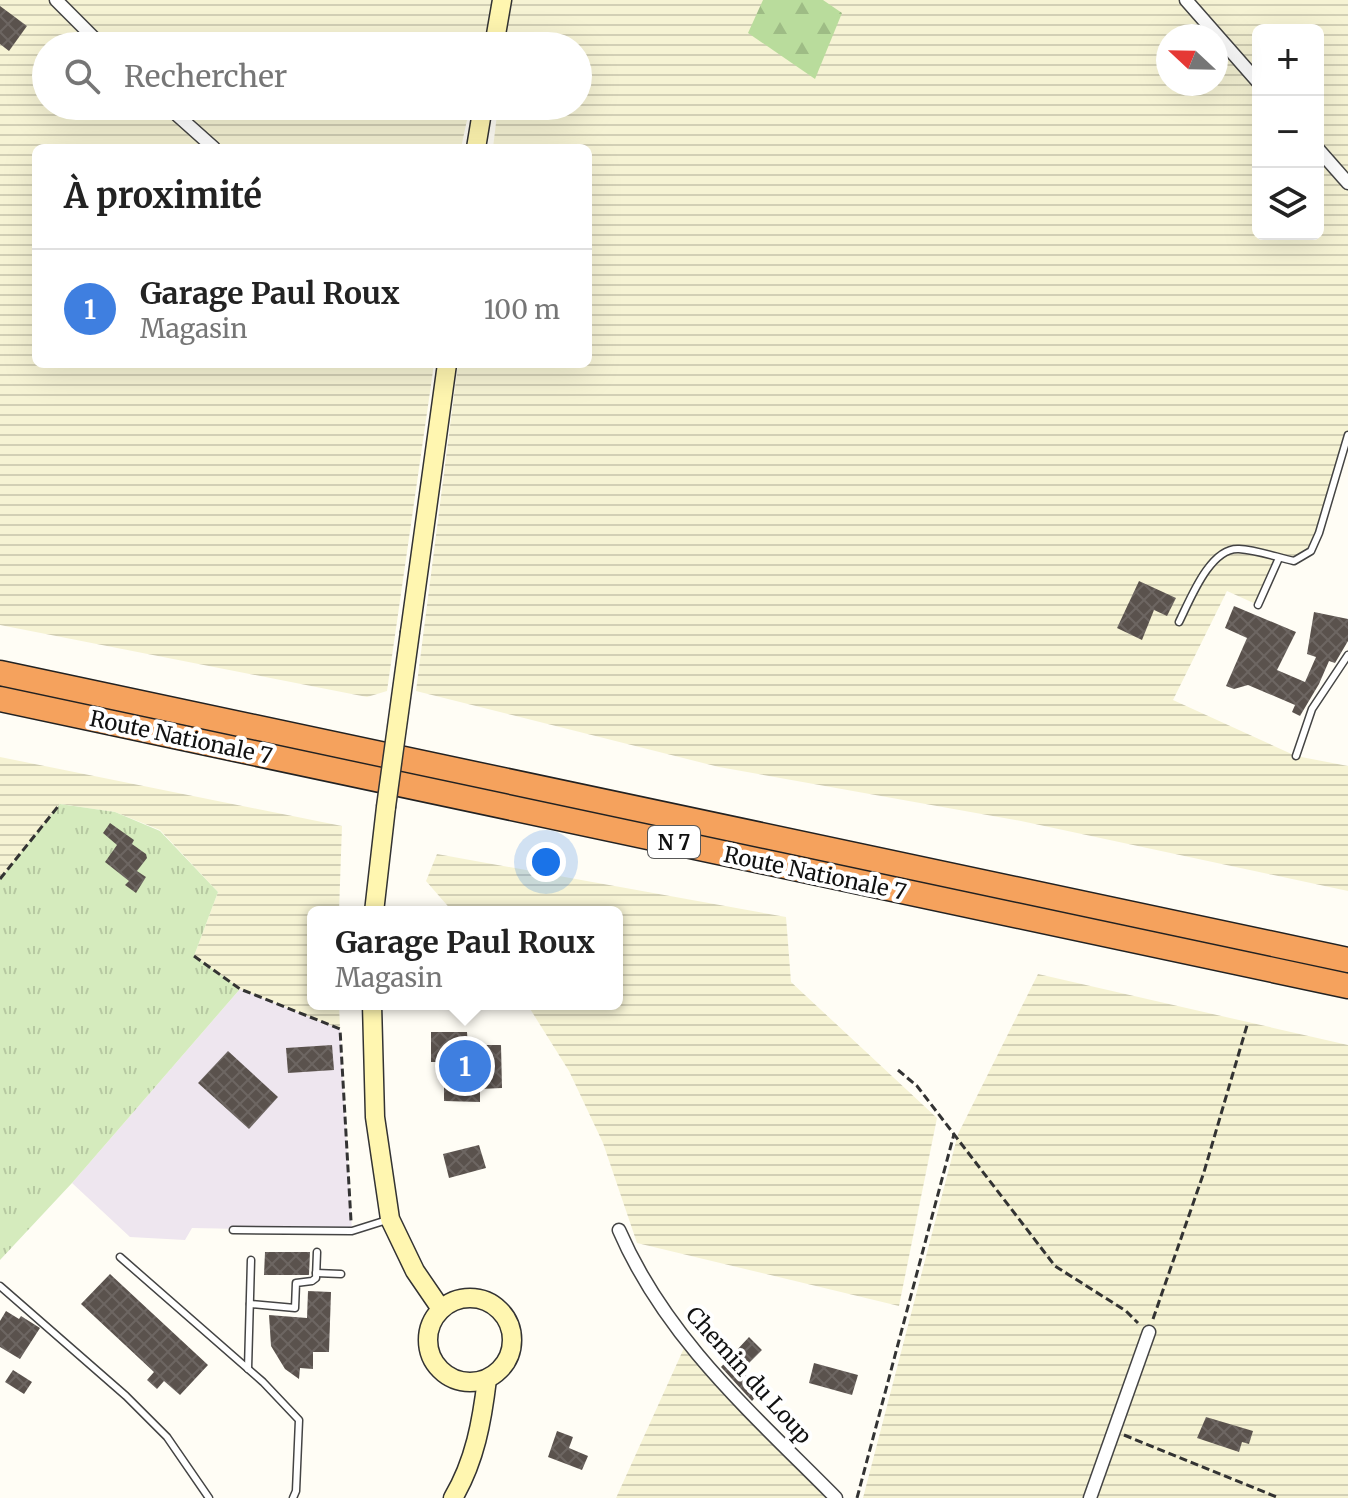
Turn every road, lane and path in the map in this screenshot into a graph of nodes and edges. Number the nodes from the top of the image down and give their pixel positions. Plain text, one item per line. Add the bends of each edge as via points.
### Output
1 (56, 0) edge
2 (502, 0) edge
3 (1186, 0) edge
4 (88, 32) edge
5 (496, 32) edge
6 (1252, 75) edge
7 (183, 120) edge
8 (481, 120) edge
9 (210, 144) edge
10 (477, 144) edge
11 (1324, 156) edge
12 (1348, 183) edge
13 (446, 368) edge
14 (1348, 435) edge
15 (1279, 558) junction
16 (1258, 605) dead end
17 (1179, 622) dead end
18 (1348, 655) edge
19 (0, 673) edge
20 (0, 699) edge
21 (1296, 756) dead end
22 (60, 804) dead end
23 (0, 879) edge
24 (375, 906) edge
25 (194, 956) dead end
26 (1348, 960) edge
27 (1348, 986) edge
28 (372, 1010) edge
29 (1248, 1022) dead end
30 (898, 1070) dead end
31 (954, 1134) junction
32 (390, 1219) junction
33 (233, 1230) dead end
34 (619, 1230) dead end
35 (352, 1231) junction
36 (317, 1252) dead end
37 (120, 1257) dead end
38 (251, 1260) dead end
39 (316, 1273) junction
40 (341, 1274) dead end
41 (0, 1286) edge
42 (250, 1304) junction
43 (441, 1309) junction
44 (1149, 1332) junction
45 (248, 1369) junction
46 (487, 1379) junction
47 (1114, 1431) junction
48 (209, 1498) edge
49 (293, 1498) edge
50 (453, 1498) edge
51 (836, 1498) edge
52 (857, 1498) edge
53 (1090, 1498) edge
54 (1279, 1498) edge

1 - 4 street
2 - 5 main road
3 - 6 street
7 - 9 street
8 - 10 main road
11 - 12 street
13 - 24 main road, bridge
14 - 15 lane via 1311,551 1294,561
15 - 16 lane
15 - 17 lane via 1237,548 1218,554
18 - 21 lane via 1312,709
19 - 26 highway, Route Nationale 7 / N 7
20 - 27 highway, Route Nationale 7 / N 7
22 - 23 path
25 - 35 path via 240,989 340,1029
28 - 32 main road via 375,1117
29 - 44 path
30 - 31 path
31 - 44 path via 1055,1266
31 - 52 path
32 - 35 lane
32 - 43 main road
33 - 35 lane
34 - 51 street, Chemin du Loup via 636,1269 686,1341
36 - 39 lane
37 - 45 lane
38 - 42 lane
39 - 40 lane
39 - 42 lane via 312,1281 296,1283 295,1308
41 - 48 lane via 167,1437
42 - 45 lane
43 - 46 main road via 428,1333 432,1360 452,1379
43 - 46 main road via 453,1301 481,1299 504,1314 513,1341 510,1354
44 - 47 street
45 - 49 lane via 299,1420
46 - 50 main road via 475,1451
47 - 53 street
47 - 54 path

